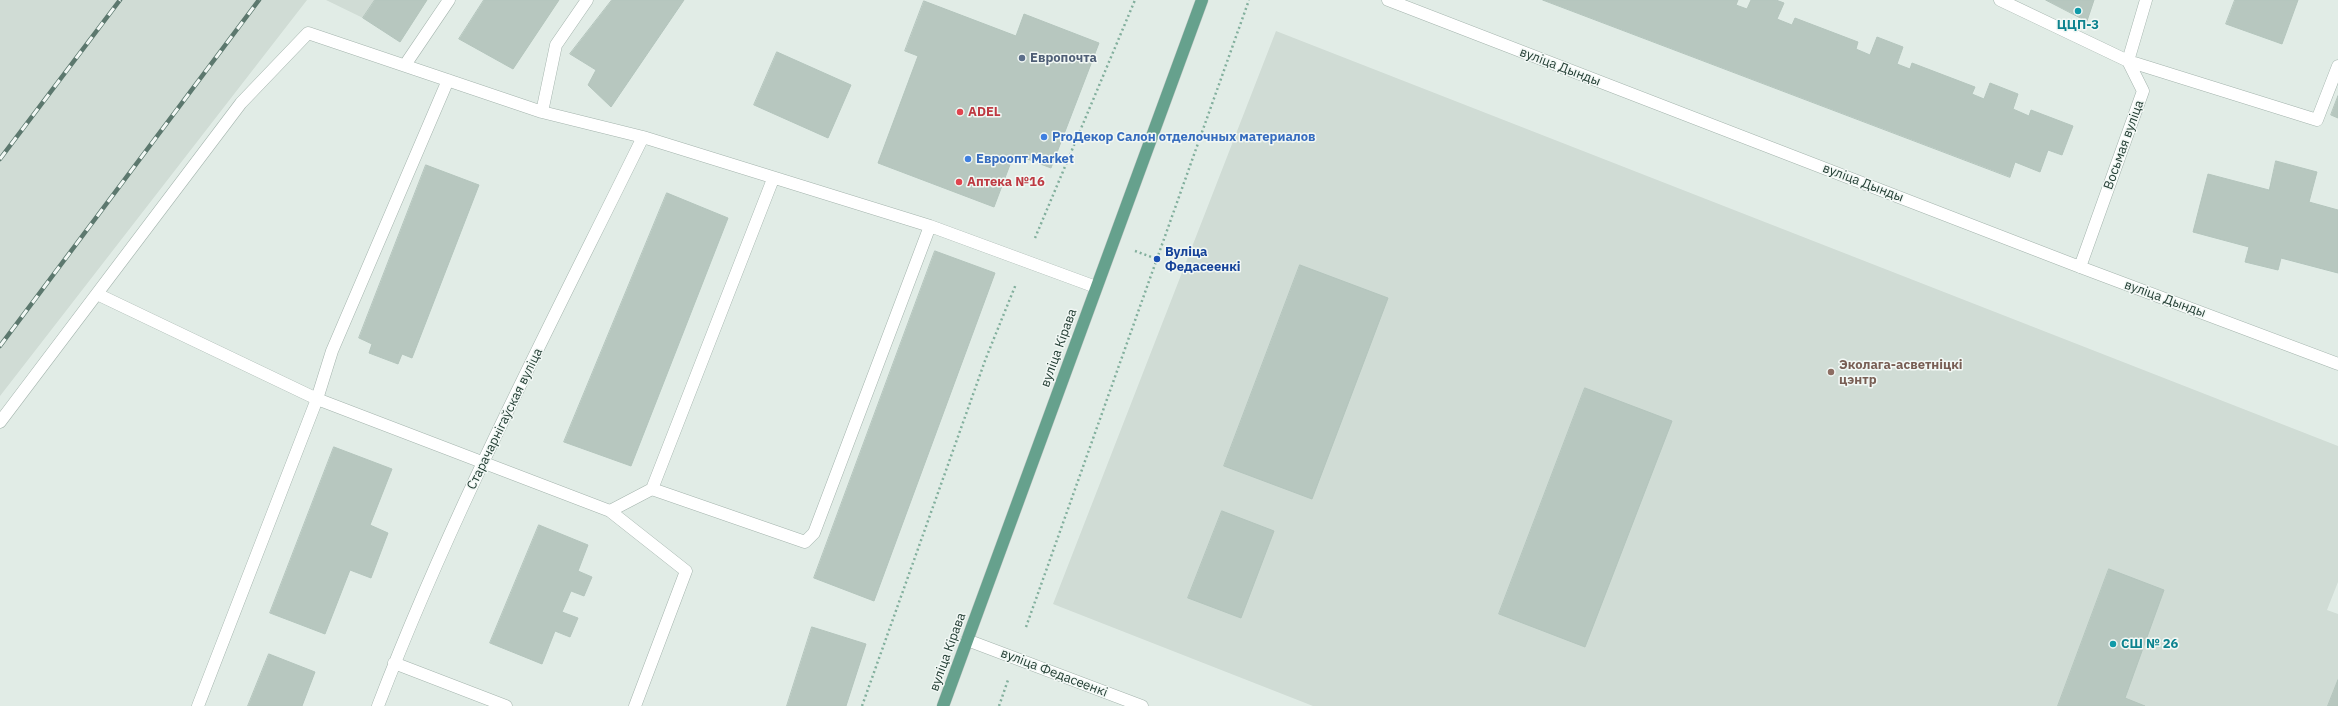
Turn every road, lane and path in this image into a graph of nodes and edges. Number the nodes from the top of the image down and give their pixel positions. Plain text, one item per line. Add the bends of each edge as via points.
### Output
1 (449, 0) edge
2 (587, 0) edge
3 (1135, 0) edge
4 (1202, 0) edge
5 (1249, 0) edge
6 (1388, 0) edge
7 (2000, 0) edge
8 (2146, 0) edge
9 (2128, 61) junction
10 (405, 65) junction
11 (2338, 66) edge
12 (448, 80) junction
13 (542, 112) junction
14 (643, 137) junction
15 (773, 179) junction
16 (930, 226) junction
17 (1026, 260) junction
18 (2080, 268) junction
19 (1096, 287) junction
20 (97, 294) junction
21 (2338, 364) edge
22 (317, 399) junction
23 (0, 422) edge
24 (482, 464) junction
25 (652, 489) junction
26 (610, 511) junction
27 (1026, 627) dead end
28 (967, 640) junction
29 (394, 663) junction
30 (1008, 677) dead end
31 (198, 706) edge
32 (378, 706) edge
33 (506, 706) edge
34 (635, 706) edge
35 (862, 706) edge
36 (943, 706) edge
37 (999, 706) edge
38 (1142, 706) edge

1 - 10 street
2 - 13 street via 556,45
3 - 17 path
4 - 19 main road, вуліца Кірава
5 - 27 path
6 - 18 street, вуліца Дынды
7 - 9 street
8 - 9 street
9 - 11 street via 2317,120
9 - 18 street, Восьмая вуліца via 2143,91
10 - 12 street
10 - 20 street via 308,33 241,103
12 - 13 street
12 - 22 street via 332,351
13 - 14 street
14 - 15 street
14 - 24 street, Старачарнігаўская вуліца
15 - 16 street
15 - 25 street
16 - 17 street
16 - 25 street via 814,533 805,542
17 - 19 street
17 - 35 path via 986,358
18 - 21 street, вуліца Дынды
19 - 28 main road, вуліца Кірава
20 - 22 street
20 - 23 street
22 - 24 street
22 - 31 street
24 - 26 street
24 - 29 street, Старачарнігаўская вуліца
25 - 26 street
26 - 34 street via 686,571
28 - 36 main road, вуліца Кірава
28 - 38 street, вуліца Федасеенкі
29 - 32 street, Старачарнігаўская вуліца
29 - 33 street
30 - 37 path

